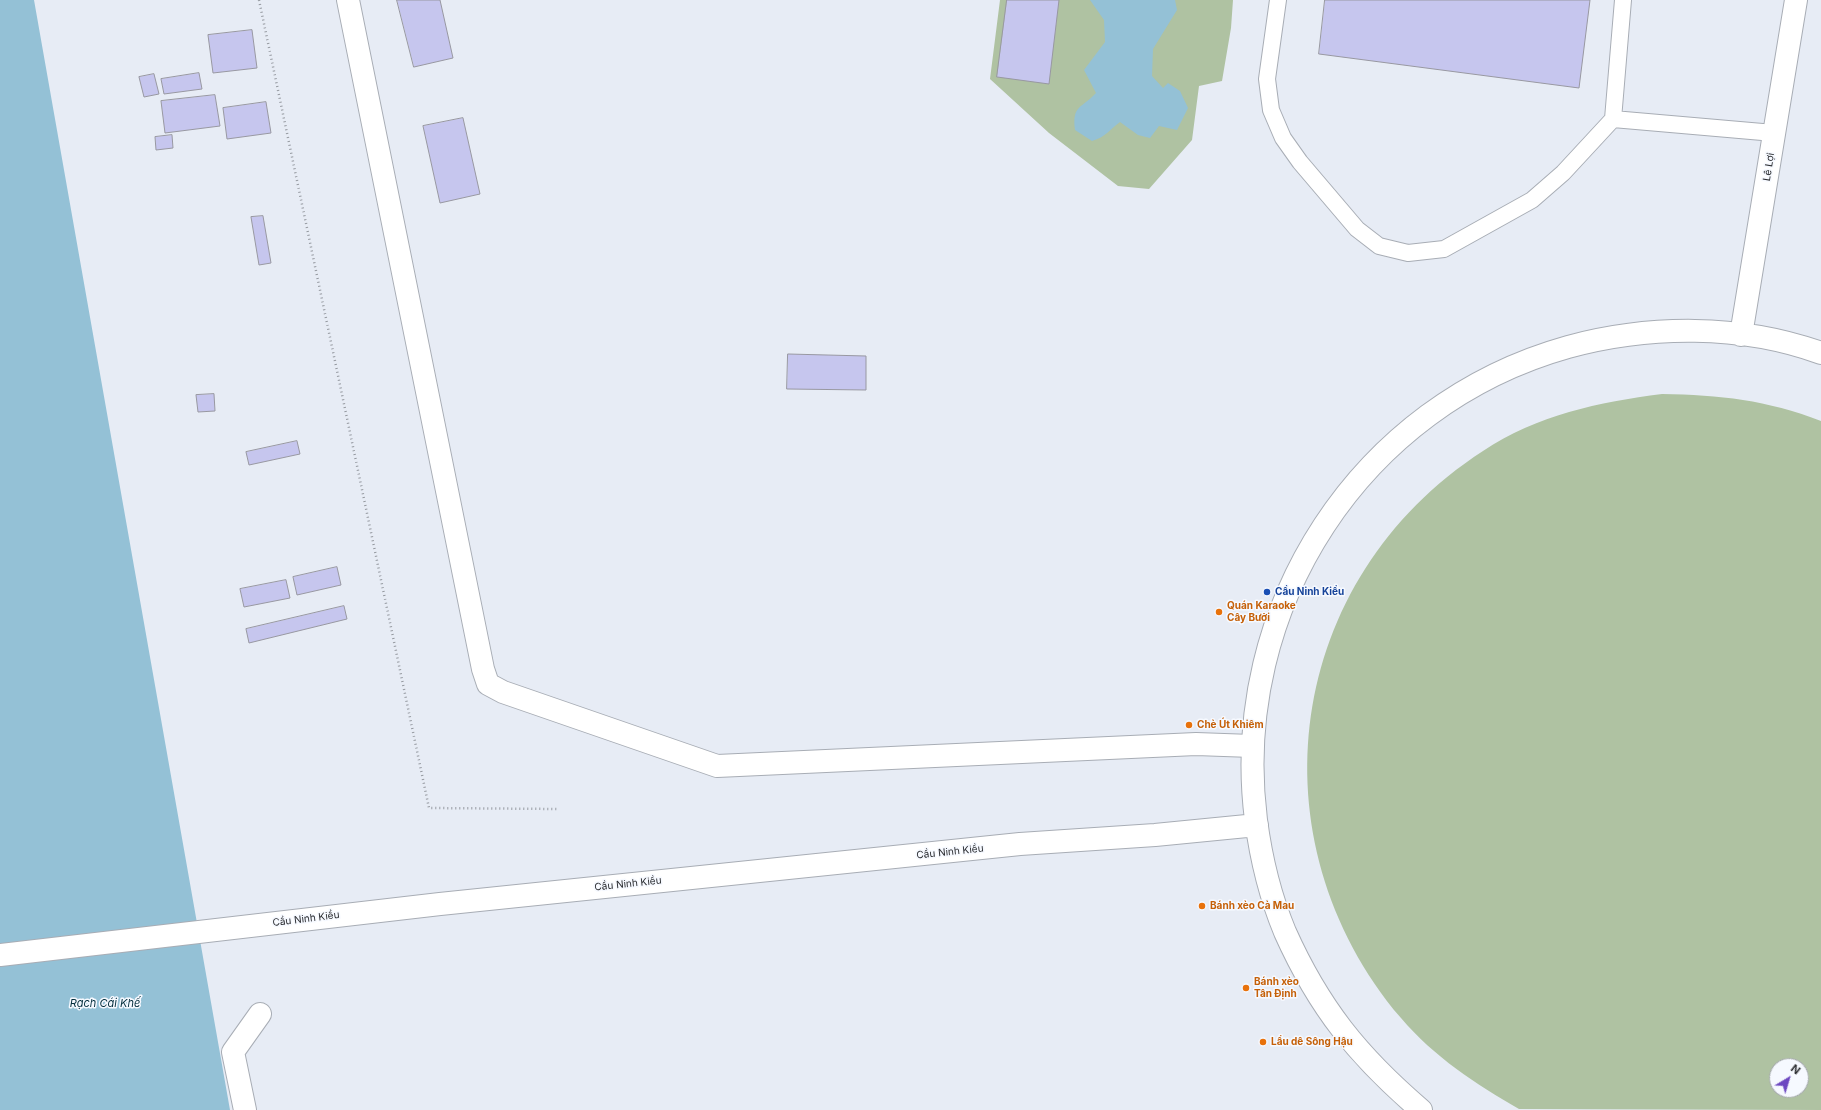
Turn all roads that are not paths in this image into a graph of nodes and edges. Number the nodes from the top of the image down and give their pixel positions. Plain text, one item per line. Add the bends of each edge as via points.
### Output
1 (348, 0) edge
2 (1278, 0) edge
3 (1623, 0) edge
4 (1796, 0) edge
5 (1613, 118) junction
6 (1774, 133) junction
7 (1741, 334) junction
8 (1821, 353) edge
9 (1252, 746) junction
10 (1257, 825) junction
11 (0, 955) edge
12 (260, 1014) dead end
13 (245, 1110) edge
14 (1421, 1110) edge

1 - 9 street via 488,684 503,692 717,766 1196,744
2 - 5 lane via 1267,79 1271,110 1282,138 1357,229 1379,246 1408,253 1444,249 1532,200 1563,173
3 - 5 lane
4 - 6 street, Lê Lợi
5 - 6 lane
6 - 7 street, Lê Lợi
7 - 8 street
7 - 9 street via 1702,331 1648,332 1595,340 1543,354 1494,375 1448,402 1410,429 1376,460 1346,494 1319,532 1296,572 1278,614 1265,658 1256,703
9 - 10 street via 1253,795
10 - 11 street, Cầu Ninh Kiều via 1020,844 472,900
10 - 14 street via 1258,841 1270,890 1284,929 1327,1011 1356,1048
12 - 13 street via 234,1052

